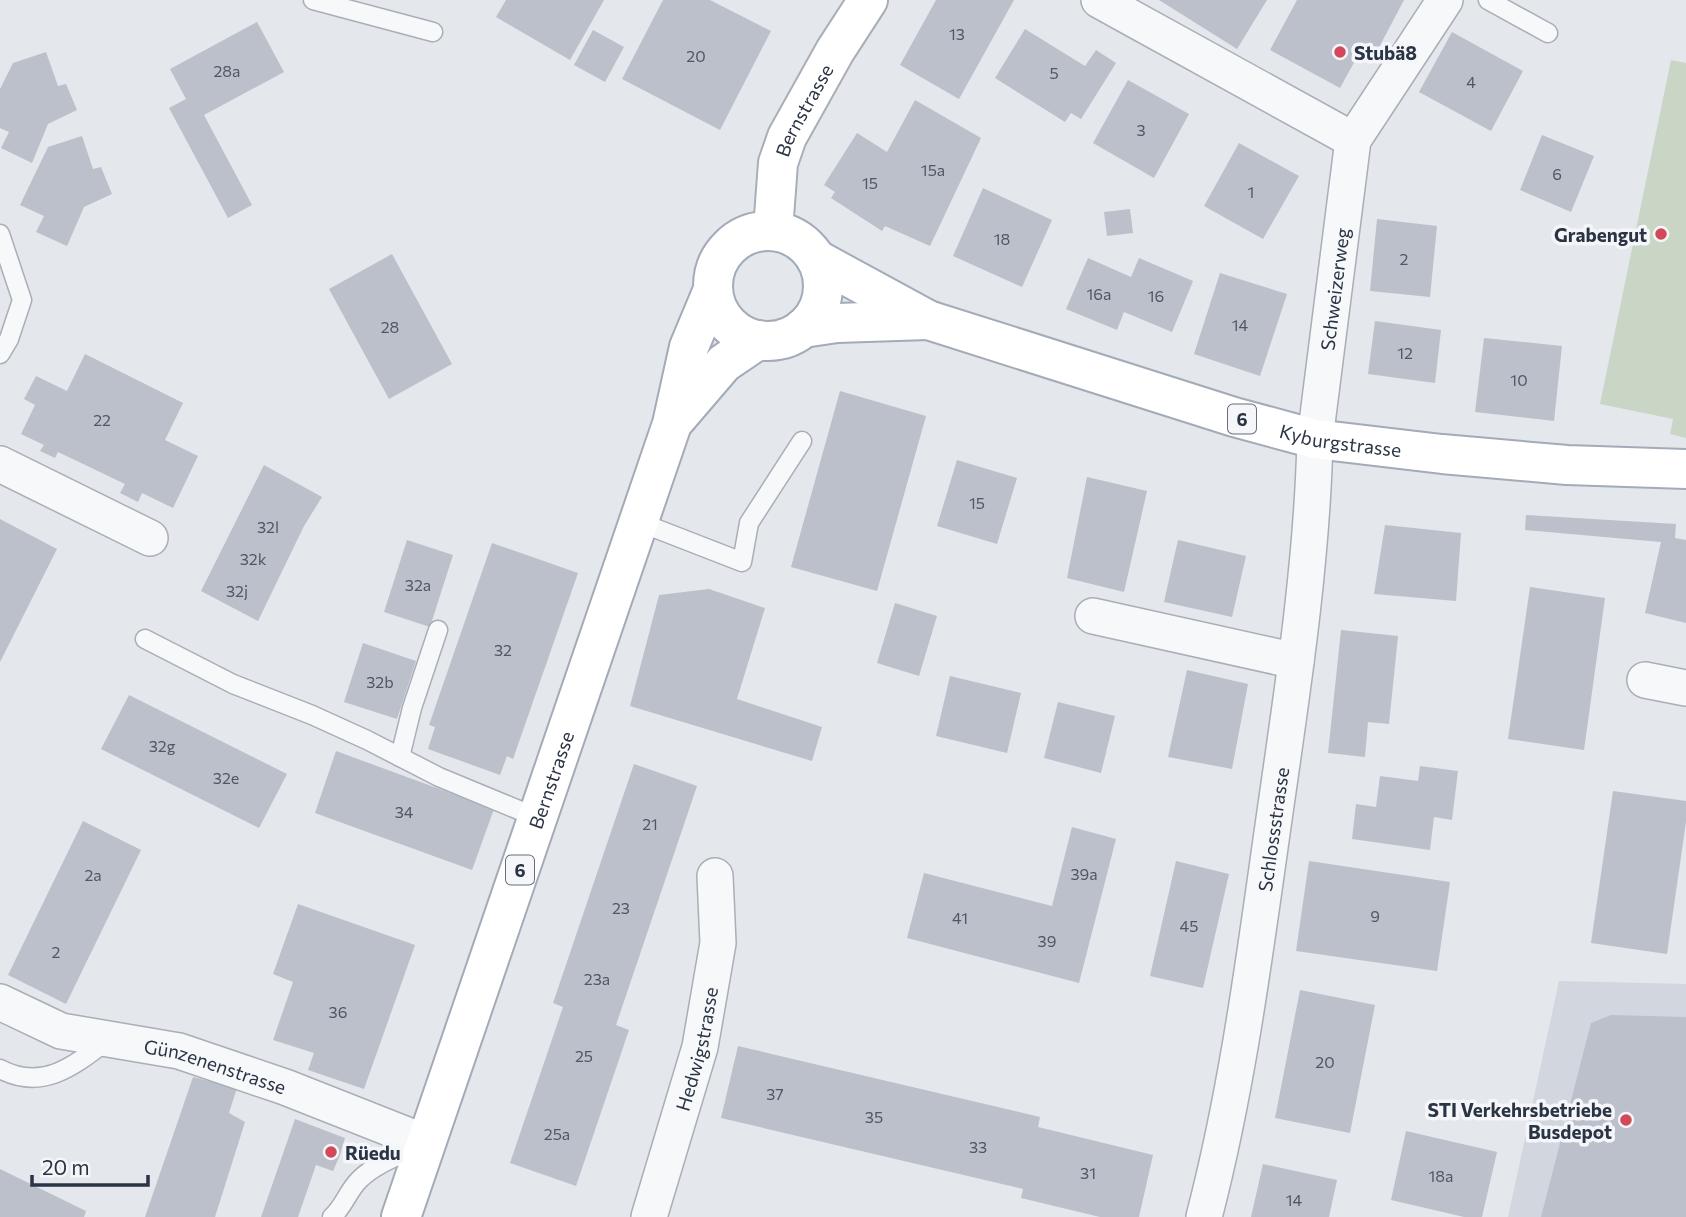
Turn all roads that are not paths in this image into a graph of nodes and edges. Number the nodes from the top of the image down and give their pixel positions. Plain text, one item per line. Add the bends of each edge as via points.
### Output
1 (313, 0) edge
2 (868, 0) edge
3 (1098, 0) edge
4 (1445, 0) edge
5 (1488, 0) edge
6 (433, 32) dead end
7 (1548, 33) dead end
8 (1353, 140) junction
9 (773, 230) junction
10 (0, 234) edge
11 (816, 259) junction
12 (712, 292) junction
13 (928, 320) junction
14 (803, 328) junction
15 (758, 340) junction
16 (0, 354) edge
17 (672, 424) junction
18 (1315, 439) junction
19 (802, 441) dead end
20 (0, 464) edge
21 (1686, 469) edge
22 (639, 522) junction
23 (150, 538) dead end
24 (1093, 616) dead end
25 (438, 630) dead end
26 (145, 639) dead end
27 (1296, 661) junction
28 (1645, 680) dead end
29 (1686, 688) edge
30 (400, 757) junction
31 (538, 818) junction
32 (715, 876) dead end
33 (0, 1002) edge
34 (109, 1038) junction
35 (0, 1069) edge
36 (427, 1143) junction
37 (332, 1217) edge
38 (401, 1217) edge
39 (649, 1217) edge
40 (1204, 1217) edge

1 - 6 lane
2 - 9 main road, Bernstrasse via 787,137 778,163
3 - 8 street
4 - 8 street, Schweizerweg
5 - 7 lane
8 - 18 street, Schweizerweg
9 - 11 main road via 798,239
9 - 12 main road via 756,231 728,247 718,260
10 - 16 lane via 22,300
11 - 13 main road, Kyburgstrasse / 6
11 - 14 main road via 823,289 814,317
12 - 15 main road via 732,328
12 - 17 main road, Bernstrasse / 6 via 689,347
13 - 14 main road, Kyburgstrasse / 6
13 - 18 main road, Kyburgstrasse / 6
14 - 15 main road via 782,340
15 - 17 main road, Bernstrasse / 6 via 724,363
17 - 22 main road, Bernstrasse / 6
18 - 21 main road, Kyburgstrasse / 6 via 1567,465
18 - 27 street, Schlossstrasse
19 - 22 lane via 749,523 742,562
20 - 23 street
22 - 31 main road, Bernstrasse / 6
24 - 27 street
25 - 30 lane
26 - 30 lane via 233,684
27 - 40 street, Schlossstrasse via 1253,969
28 - 29 street
30 - 31 lane
31 - 36 main road, Bernstrasse / 6
32 - 39 street, Hedwigstrasse via 718,943 700,1046
33 - 34 street, Günzenenstrasse via 61,1031
34 - 35 lane via 49,1077 16,1078
34 - 36 street, Günzenenstrasse via 179,1051
36 - 37 lane via 359,1181
36 - 38 main road, Bernstrasse / 6

